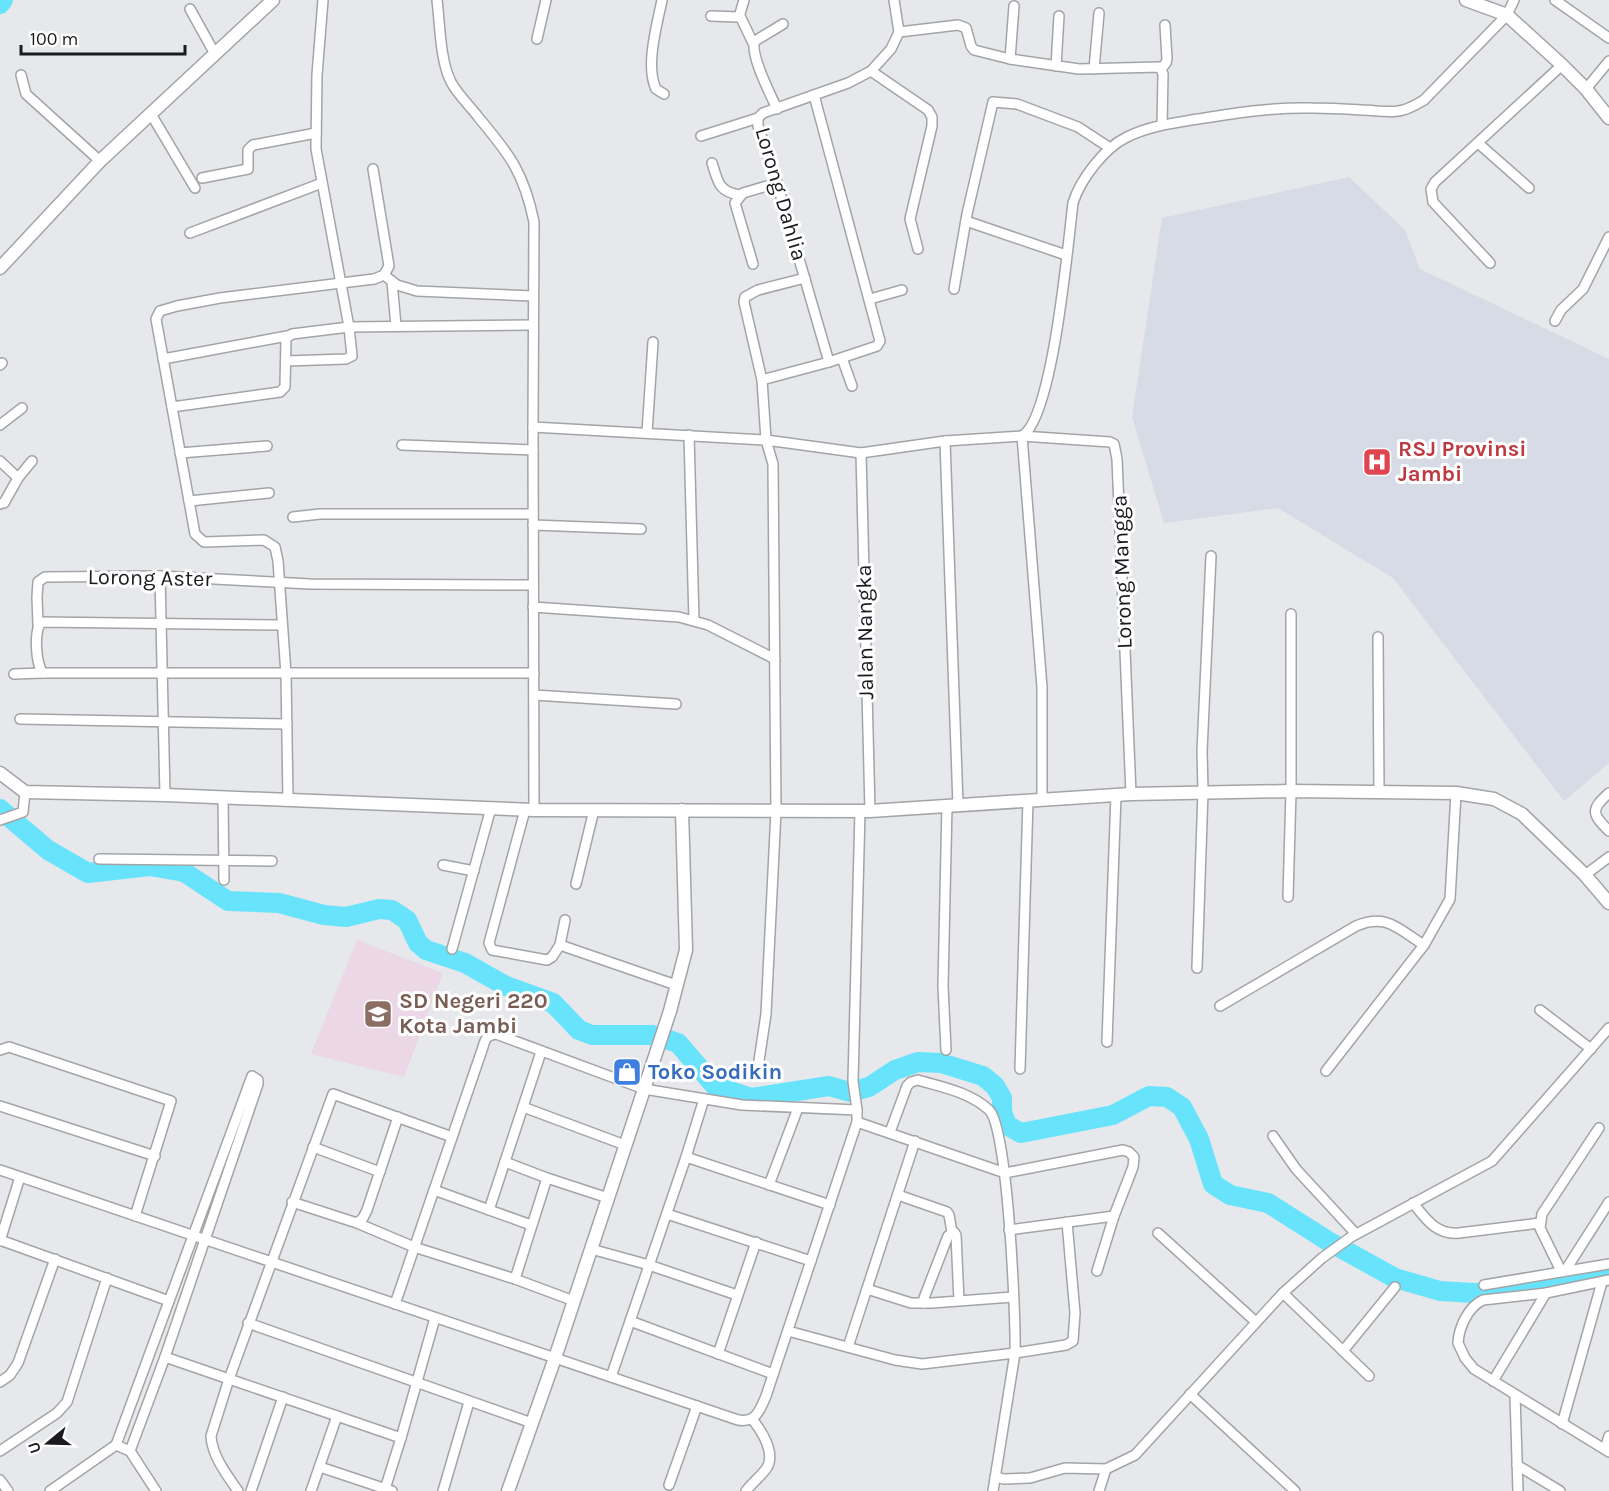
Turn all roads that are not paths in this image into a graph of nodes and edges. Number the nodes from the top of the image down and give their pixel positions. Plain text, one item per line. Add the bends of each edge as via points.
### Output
1 (273, 0) edge
2 (323, 0) edge
3 (436, 0) edge
4 (546, 0) edge
5 (662, 0) edge
6 (744, 0) edge
7 (894, 0) edge
8 (1466, 0) edge
9 (1514, 0) edge
10 (1556, 0) edge
11 (1014, 6) dead end
12 (190, 9) dead end
13 (1099, 13) dead end
14 (1507, 15) junction
15 (711, 16) dead end
16 (740, 16) junction
17 (1059, 16) dead end
18 (783, 24) dead end
19 (1165, 25) dead end
20 (899, 32) junction
21 (1609, 38) edge
22 (537, 39) dead end
23 (753, 43) junction
24 (214, 54) junction
25 (1010, 59) junction
26 (1609, 61) edge
27 (1562, 65) junction
28 (1056, 66) junction
29 (1094, 69) junction
30 (1161, 69) junction
31 (872, 71) junction
32 (21, 75) dead end
33 (1586, 89) junction
34 (664, 94) dead end
35 (814, 95) junction
36 (777, 109) junction
37 (151, 114) junction
38 (758, 118) junction
39 (1609, 118) edge
40 (1162, 125) junction
41 (316, 133) junction
42 (701, 136) dead end
43 (1478, 143) junction
44 (1110, 148) junction
45 (100, 161) junction
46 (712, 163) dead end
47 (373, 169) dead end
48 (202, 178) dead end
49 (322, 183) junction
50 (777, 183) junction
51 (195, 188) dead end
52 (1529, 188) dead end
53 (740, 195) junction
54 (966, 221) junction
55 (190, 233) dead end
56 (1609, 237) edge
57 (918, 249) dead end
58 (1066, 255) junction
59 (1491, 263) dead end
60 (753, 264) dead end
61 (0, 268) edge
62 (384, 275) junction
63 (805, 278) junction
64 (392, 282) junction
65 (341, 284) junction
66 (954, 289) dead end
67 (902, 290) dead end
68 (533, 296) junction
69 (870, 299) junction
70 (1555, 321) dead end
71 (533, 325) junction
72 (396, 326) junction
73 (349, 327) junction
74 (287, 336) junction
75 (653, 342) dead end
76 (842, 358) junction
77 (163, 359) junction
78 (286, 361) junction
79 (829, 362) junction
80 (762, 380) junction
81 (852, 386) dead end
82 (172, 407) junction
83 (22, 408) dead end
84 (0, 425) edge
85 (533, 427) junction
86 (647, 433) junction
87 (689, 435) junction
88 (1022, 436) junction
89 (766, 440) junction
90 (945, 441) junction
91 (402, 445) dead end
92 (267, 446) dead end
93 (533, 450) junction
94 (180, 453) junction
95 (861, 453) junction
96 (0, 461) edge
97 (32, 461) dead end
98 (18, 478) junction
99 (269, 493) dead end
100 (189, 501) junction
101 (0, 504) edge
102 (294, 517) dead end
103 (533, 520) junction
104 (640, 529) dead end
105 (1211, 556) dead end
106 (160, 576) junction
107 (278, 582) junction
108 (533, 585) junction
109 (534, 607) junction
110 (1291, 614) dead end
111 (694, 621) junction
112 (160, 624) junction
113 (38, 625) junction
114 (281, 625) junction
115 (1378, 637) dead end
116 (775, 659) junction
117 (43, 673) junction
118 (161, 673) junction
119 (534, 673) junction
120 (14, 674) dead end
121 (286, 674) junction
122 (534, 695) junction
123 (676, 704) dead end
124 (20, 719) dead end
125 (164, 721) junction
126 (287, 724) junction
127 (0, 772) edge
128 (1203, 791) junction
129 (1291, 791) junction
130 (25, 792) junction
131 (1379, 793) junction
132 (1455, 793) junction
133 (1609, 793) edge
134 (1131, 794) junction
135 (165, 795) junction
136 (1116, 795) junction
137 (223, 797) junction
138 (1042, 799) junction
139 (1028, 800) junction
140 (288, 801) junction
141 (952, 805) junction
142 (491, 808) junction
143 (530, 810) junction
144 (594, 810) junction
145 (682, 810) junction
146 (776, 811) junction
147 (865, 811) junction
148 (0, 820) edge
149 (1609, 831) edge
150 (1609, 857) edge
151 (99, 859) dead end
152 (223, 860) junction
153 (272, 861) dead end
154 (443, 865) dead end
155 (474, 871) junction
156 (1585, 875) junction
157 (224, 880) dead end
158 (576, 884) dead end
159 (1288, 897) dead end
160 (1609, 903) edge
161 (566, 921) dead end
162 (560, 945) junction
163 (1424, 945) junction
164 (452, 949) dead end
165 (1197, 968) dead end
166 (676, 985) junction
167 (1220, 1006) dead end
168 (1540, 1010) dead end
169 (1609, 1028) edge
170 (1107, 1042) dead end
171 (1591, 1048) junction
172 (0, 1050) edge
173 (946, 1050) dead end
174 (542, 1052) junction
175 (1020, 1069) dead end
176 (1326, 1071) dead end
177 (757, 1074) dead end
178 (644, 1089) junction
179 (704, 1099) junction
180 (0, 1106) edge
181 (523, 1107) junction
182 (798, 1108) junction
183 (857, 1110) junction
184 (398, 1117) junction
185 (856, 1122) junction
186 (1599, 1128) dead end
187 (890, 1132) junction
188 (1273, 1136) dead end
189 (452, 1137) junction
190 (915, 1141) junction
191 (625, 1145) junction
192 (313, 1147) junction
193 (154, 1156) junction
194 (686, 1157) junction
195 (505, 1162) junction
196 (0, 1170) edge
197 (380, 1172) junction
198 (1005, 1173) junction
199 (20, 1177) junction
200 (547, 1178) junction
201 (770, 1185) junction
202 (434, 1190) junction
203 (898, 1195) junction
204 (608, 1198) junction
205 (292, 1202) junction
206 (1609, 1202) edge
207 (1413, 1203) junction
208 (830, 1205) junction
209 (489, 1210) junction
210 (667, 1214) junction
211 (135, 1216) junction
212 (1114, 1216) junction
213 (1066, 1222) junction
214 (357, 1223) junction
215 (1540, 1223) junction
216 (531, 1225) junction
217 (1009, 1230) junction
218 (952, 1232) junction
219 (1158, 1233) dead end
220 (194, 1236) junction
221 (1353, 1236) junction
222 (204, 1239) junction
223 (0, 1240) edge
224 (756, 1242) junction
225 (414, 1247) junction
226 (591, 1249) junction
227 (55, 1259) junction
228 (811, 1261) junction
229 (270, 1262) junction
230 (1609, 1264) edge
231 (649, 1265) junction
232 (1097, 1271) dead end
233 (1563, 1271) junction
234 (107, 1278) junction
235 (515, 1279) junction
236 (1605, 1281) edge
237 (176, 1282) junction
238 (1484, 1285) dead end
239 (189, 1286) junction
240 (1395, 1287) dead end
241 (867, 1289) junction
242 (1283, 1293) junction
243 (1546, 1293) junction
244 (737, 1295) junction
245 (1013, 1297) junction
246 (169, 1301) junction
247 (574, 1301) junction
248 (959, 1301) junction
249 (925, 1303) junction
250 (395, 1304) junction
251 (435, 1318) junction
252 (630, 1321) junction
253 (1256, 1322) junction
254 (248, 1323) junction
255 (788, 1331) junction
256 (848, 1347) junction
257 (1343, 1351) junction
258 (1015, 1353) junction
259 (718, 1354) junction
260 (165, 1357) junction
261 (555, 1358) junction
262 (773, 1374) junction
263 (1369, 1376) dead end
264 (611, 1377) junction
265 (229, 1379) junction
266 (1493, 1381) junction
267 (0, 1382) edge
268 (417, 1382) junction
269 (1190, 1394) junction
270 (1515, 1395) junction
271 (283, 1397) junction
272 (469, 1402) junction
273 (697, 1406) junction
274 (337, 1416) junction
275 (752, 1419) junction
276 (532, 1423) junction
277 (1562, 1424) junction
278 (1609, 1436) edge
279 (400, 1438) junction
280 (116, 1444) junction
281 (0, 1451) edge
282 (130, 1451) junction
283 (1607, 1451) edge
284 (1517, 1465) junction
285 (320, 1467) junction
286 (1106, 1469) junction
287 (995, 1477) junction
288 (0, 1480) edge
289 (669, 1485) dead end
290 (389, 1490) edge
291 (8, 1491) edge
292 (50, 1491) edge
293 (156, 1491) edge
294 (238, 1491) edge
295 (250, 1491) edge
296 (311, 1491) edge
297 (443, 1491) edge
298 (508, 1491) edge
299 (746, 1491) edge
300 (993, 1491) edge
301 (1100, 1491) edge
302 (1295, 1491) edge
303 (1518, 1491) edge
304 (1560, 1491) edge

1 - 24 street
2 - 41 street
3 - 68 street via 451,82 509,154 525,188 534,222
4 - 22 street
5 - 34 street via 652,77 656,89
6 - 16 street
7 - 20 street
8 - 14 street
9 - 14 street
10 - 21 street
11 - 25 street
12 - 24 street
13 - 29 street
14 - 27 street
14 - 40 street via 1424,100 1402,111 1270,109
15 - 16 street
16 - 23 street
17 - 28 street
18 - 23 street
19 - 30 street via 1167,59
20 - 25 street via 962,26 974,50
20 - 31 street, Lorong Dahlia via 891,49
23 - 36 street
24 - 37 street
25 - 28 street
26 - 33 street
27 - 33 street
27 - 43 street
28 - 29 street
29 - 30 street
30 - 40 street
31 - 35 street, Lorong Dahlia
31 - 57 street via 928,110 932,117 910,219
32 - 45 street via 26,94
33 - 39 street
35 - 36 street, Lorong Dahlia
35 - 69 street
36 - 38 street, Lorong Dahlia
37 - 45 street
37 - 51 street
38 - 42 street
38 - 50 street, Lorong Dahlia
40 - 44 street via 1126,137
41 - 48 street via 253,145 248,150 248,169
41 - 49 street
43 - 52 street
43 - 59 street via 1435,182 1430,196
44 - 54 street via 1078,127 1017,104 994,101
44 - 58 street via 1077,190
45 - 61 street
46 - 53 street via 721,187 729,194
47 - 62 street via 389,266
49 - 55 street
49 - 65 street
50 - 53 street
50 - 63 street, Lorong Dahlia
53 - 60 street via 735,203
54 - 58 street
54 - 66 street
56 - 70 street via 1582,289
58 - 88 street via 1048,381 1030,428
62 - 64 street
62 - 65 street
63 - 79 street, Lorong Dahlia
63 - 80 street via 745,297
64 - 68 street via 417,291
64 - 72 street
65 - 73 street
65 - 77 street via 220,298 160,311 156,319
67 - 69 street
68 - 71 street
69 - 76 street via 879,344
71 - 72 street
71 - 85 street
72 - 73 street
73 - 74 street
73 - 78 street via 351,358
74 - 77 street
74 - 78 street
75 - 86 street
76 - 79 street
76 - 81 street
77 - 82 street
78 - 82 street via 285,387 280,392
79 - 80 street
80 - 89 street
82 - 94 street
83 - 84 street
85 - 86 street
85 - 93 street
86 - 87 street
87 - 89 street
87 - 111 street
88 - 90 street
88 - 134 street, Lorong Mangga via 1114,444
88 - 138 street via 1041,666
89 - 95 street
89 - 116 street via 773,464
90 - 95 street
90 - 141 street
91 - 93 street
92 - 94 street
93 - 103 street
94 - 100 street
95 - 147 street, Jalan Nangka
96 - 98 street
97 - 98 street
98 - 101 street
99 - 100 street
100 - 107 street via 195,534 204,542 264,540 275,547
102 - 103 street via 320,514
103 - 104 street
103 - 108 street
105 - 128 street
106 - 107 street, Lorong Aster
106 - 112 street
106 - 113 street, Lorong Aster via 45,577 38,582
107 - 108 street, Lorong Aster
107 - 114 street
108 - 109 street
109 - 111 street
109 - 119 street
110 - 129 street
111 - 116 street
112 - 113 street
112 - 114 street
112 - 118 street
113 - 117 street via 39,665
114 - 121 street
115 - 131 street
116 - 146 street
117 - 118 street
117 - 120 street
118 - 121 street
118 - 125 street
119 - 121 street
119 - 122 street
121 - 126 street
122 - 123 street
122 - 143 street
124 - 125 street
125 - 126 street
125 - 135 street
126 - 140 street
127 - 130 street
128 - 129 street
128 - 134 street
128 - 165 street
129 - 131 street
129 - 159 street
130 - 135 street
130 - 148 street via 24,810
131 - 132 street
132 - 156 street via 1494,799 1522,814
132 - 163 street via 1452,893
133 - 149 street via 1595,809 1597,818
134 - 136 street
135 - 137 street
136 - 138 street
136 - 170 street
137 - 140 street
137 - 152 street
138 - 139 street
139 - 141 street
139 - 175 street
140 - 142 street
141 - 147 street
141 - 173 street via 943,986
142 - 143 street
142 - 155 street
143 - 144 street
143 - 162 street via 489,943 492,950 544,960 552,957
144 - 145 street
144 - 158 street
145 - 146 street
145 - 166 street via 687,949
146 - 147 street
146 - 177 street via 766,1014
147 - 183 street, Jalan Nangka via 854,1081
150 - 156 street
151 - 152 street
152 - 153 street
152 - 157 street
154 - 155 street
155 - 164 street
156 - 160 street
161 - 162 street
162 - 166 street
163 - 167 street via 1386,922 1367,921
163 - 176 street
166 - 178 street
168 - 171 street
169 - 171 street
171 - 207 street via 1492,1161
172 - 193 street via 9,1047 171,1101
174 - 178 street
174 - 181 street
174 - 189 street via 496,1034 486,1038
178 - 179 street
178 - 191 street
179 - 182 street
179 - 194 street
180 - 193 street
181 - 191 street
181 - 195 street
182 - 183 street
182 - 201 street
183 - 185 street, Jalan Nangka
184 - 189 street
184 - 192 street via 333,1094
184 - 197 street
185 - 187 street
185 - 208 street, Jalan Nangka
186 - 215 street via 1542,1214
187 - 190 street
187 - 198 street via 912,1082 918,1080 965,1095 989,1110 994,1118
188 - 221 street
189 - 202 street
190 - 198 street
190 - 203 street
191 - 204 street
192 - 197 street
192 - 205 street
193 - 211 street
194 - 201 street
194 - 210 street
195 - 200 street
195 - 209 street
196 - 199 street
197 - 214 street via 365,1214
198 - 212 street via 1127,1151 1134,1162
198 - 217 street
199 - 211 street
199 - 223 street
200 - 204 street
200 - 216 street
201 - 208 street
202 - 209 street
202 - 225 street
203 - 218 street via 947,1212
203 - 241 street
204 - 226 street
205 - 214 street
205 - 229 street
206 - 233 street
207 - 215 street via 1433,1226 1447,1233
207 - 221 street
208 - 228 street, Jalan Nangka
209 - 216 street
210 - 224 street
210 - 231 street
211 - 220 street
212 - 213 street
212 - 232 street
213 - 217 street
213 - 258 street via 1075,1313 1073,1341
214 - 225 street
215 - 233 street via 1539,1228
216 - 235 street
217 - 245 street
218 - 248 street via 956,1235
218 - 249 street
219 - 253 street
220 - 222 street
220 - 222 street via 252,1076 258,1084
220 - 237 street
221 - 242 street
222 - 229 street
222 - 239 street
223 - 227 street
224 - 228 street
224 - 244 street
225 - 235 street
225 - 250 street
226 - 231 street
226 - 247 street
227 - 234 street
227 - 267 street via 18,1363
228 - 255 street, Jalan Nangka
229 - 250 street
229 - 254 street
230 - 233 street
231 - 244 street
231 - 252 street
233 - 238 street
234 - 246 street
234 - 281 street via 67,1402
235 - 247 street
236 - 243 street
236 - 277 street
237 - 239 street
237 - 246 street
239 - 260 street
240 - 257 street
241 - 249 street via 911,1303
241 - 256 street
242 - 253 street
242 - 257 street
243 - 266 street
243 - 266 street via 1483,1300 1468,1312 1458,1338 1460,1349 1474,1369
244 - 259 street
245 - 248 street
245 - 258 street
246 - 280 street
247 - 261 street
248 - 249 street
250 - 251 street
251 - 261 street
251 - 268 street
252 - 259 street
252 - 264 street
253 - 269 street
254 - 265 street
254 - 268 street
255 - 256 street
255 - 262 street, Jalan Nangka
256 - 258 street via 922,1364
257 - 263 street
258 - 287 street
259 - 262 street
260 - 265 street
260 - 282 street
261 - 264 street
261 - 276 street
262 - 275 street, Jalan Nangka via 760,1410
264 - 273 street
265 - 271 street
265 - 294 street via 211,1443
266 - 270 street
268 - 272 street
268 - 279 street
269 - 286 street via 1135,1455
269 - 302 street
270 - 277 street
270 - 284 street
271 - 274 street
271 - 295 street
272 - 276 street
272 - 297 street
273 - 275 street via 738,1420
273 - 289 street
274 - 279 street
274 - 285 street
275 - 299 street via 770,1458
276 - 298 street
277 - 283 street
278 - 283 street
279 - 290 street
280 - 282 street
280 - 292 street
282 - 293 street
284 - 303 street
284 - 304 street
285 - 290 street
285 - 296 street
286 - 287 street via 1065,1468 1030,1478
286 - 301 street
287 - 300 street
288 - 291 street

